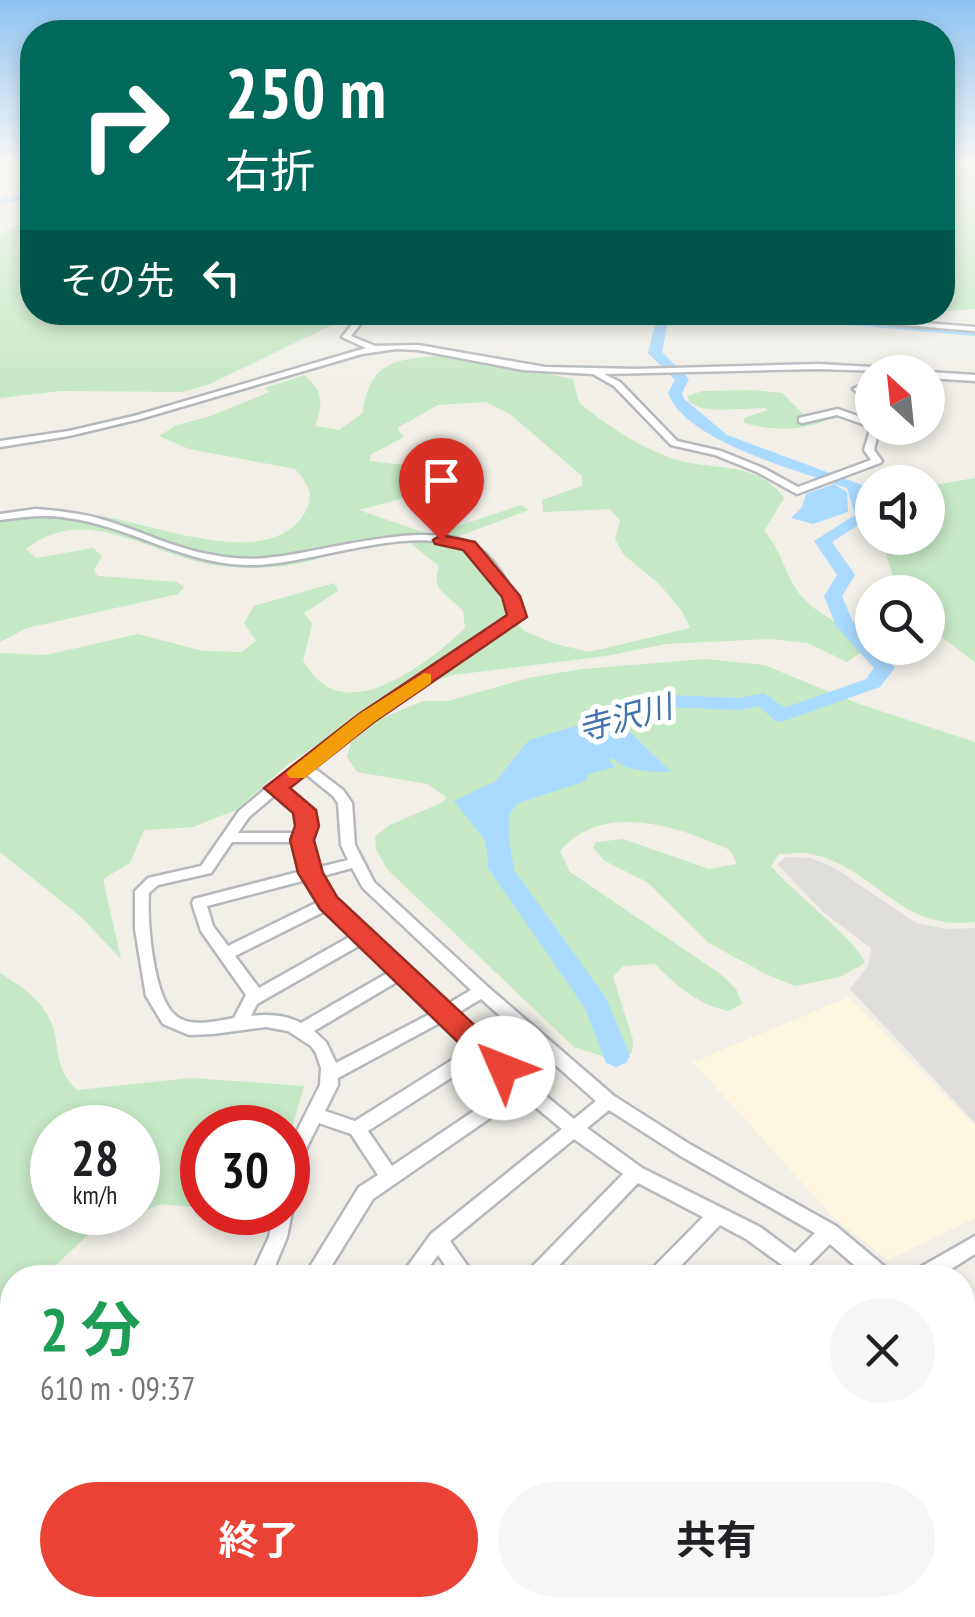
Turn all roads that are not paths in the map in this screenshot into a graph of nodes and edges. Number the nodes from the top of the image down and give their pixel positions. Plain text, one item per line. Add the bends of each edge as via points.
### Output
1 (356, 325) edge
2 (922, 325) edge
3 (975, 329) edge
4 (375, 349) junction
5 (855, 368) edge
6 (592, 371) junction
7 (945, 377) edge
8 (975, 378) edge
9 (855, 419) edge
10 (802, 420) dead end
11 (0, 444) edge
12 (869, 445) edge
13 (0, 518) edge
14 (306, 768) junction
15 (275, 788) junction
16 (226, 838) junction
17 (303, 838) junction
18 (354, 863) junction
19 (310, 873) junction
20 (329, 903) junction
21 (364, 936) junction
22 (226, 953) junction
23 (400, 973) junction
24 (482, 991) junction
25 (256, 996) junction
26 (445, 1013) junction
27 (240, 1024) junction
28 (304, 1029) junction
29 (483, 1049) junction
30 (331, 1074) junction
31 (523, 1088) junction
32 (608, 1101) junction
33 (315, 1115) junction
34 (310, 1124) edge
35 (357, 1128) junction
36 (573, 1128) junction
37 (636, 1173) junction
38 (388, 1175) junction
39 (717, 1215) junction
40 (829, 1232) junction
41 (279, 1235) edge
42 (438, 1240) junction
43 (975, 1244) edge
44 (266, 1265) edge
45 (322, 1265) edge
46 (419, 1265) edge
47 (456, 1265) edge
48 (547, 1265) edge
49 (669, 1265) edge
50 (783, 1265) edge
51 (795, 1265) edge
52 (868, 1265) edge
53 (940, 1265) edge

1 - 4 street via 346,338
2 - 3 street
4 - 6 street via 428,347 526,368
4 - 11 street via 102,429
5 - 6 street via 768,375
6 - 12 street via 617,384 674,443 718,453 796,492 877,460
7 - 8 street
9 - 10 street via 838,412
13 - 14 street via 83,514 186,553 241,562 383,542 469,546 510,596 518,617 366,718
14 - 15 street
14 - 18 street via 345,804
15 - 16 street
15 - 17 street via 304,810
16 - 17 street
16 - 27 street via 206,870 153,882 140,903 148,990 160,1015 196,1029
17 - 19 street
18 - 19 street
18 - 24 street via 392,909
19 - 20 street
19 - 22 street via 199,903 206,927
20 - 21 street
20 - 22 street
21 - 23 street
21 - 25 street
22 - 25 street
23 - 26 street
23 - 28 street
24 - 26 street
24 - 32 street
25 - 27 street
26 - 29 street
26 - 30 street
27 - 28 street via 275,1021
28 - 30 street via 322,1048
29 - 31 street
29 - 35 street
30 - 33 street
31 - 36 street
31 - 38 street
32 - 36 street
32 - 40 street
33 - 34 street
33 - 35 street
35 - 38 street
36 - 37 street
36 - 42 street
37 - 39 street
37 - 48 street
38 - 45 street via 366,1194
39 - 49 street
39 - 50 street via 754,1233
40 - 51 street
40 - 52 street
41 - 44 street
42 - 46 street
42 - 47 street
43 - 53 street

